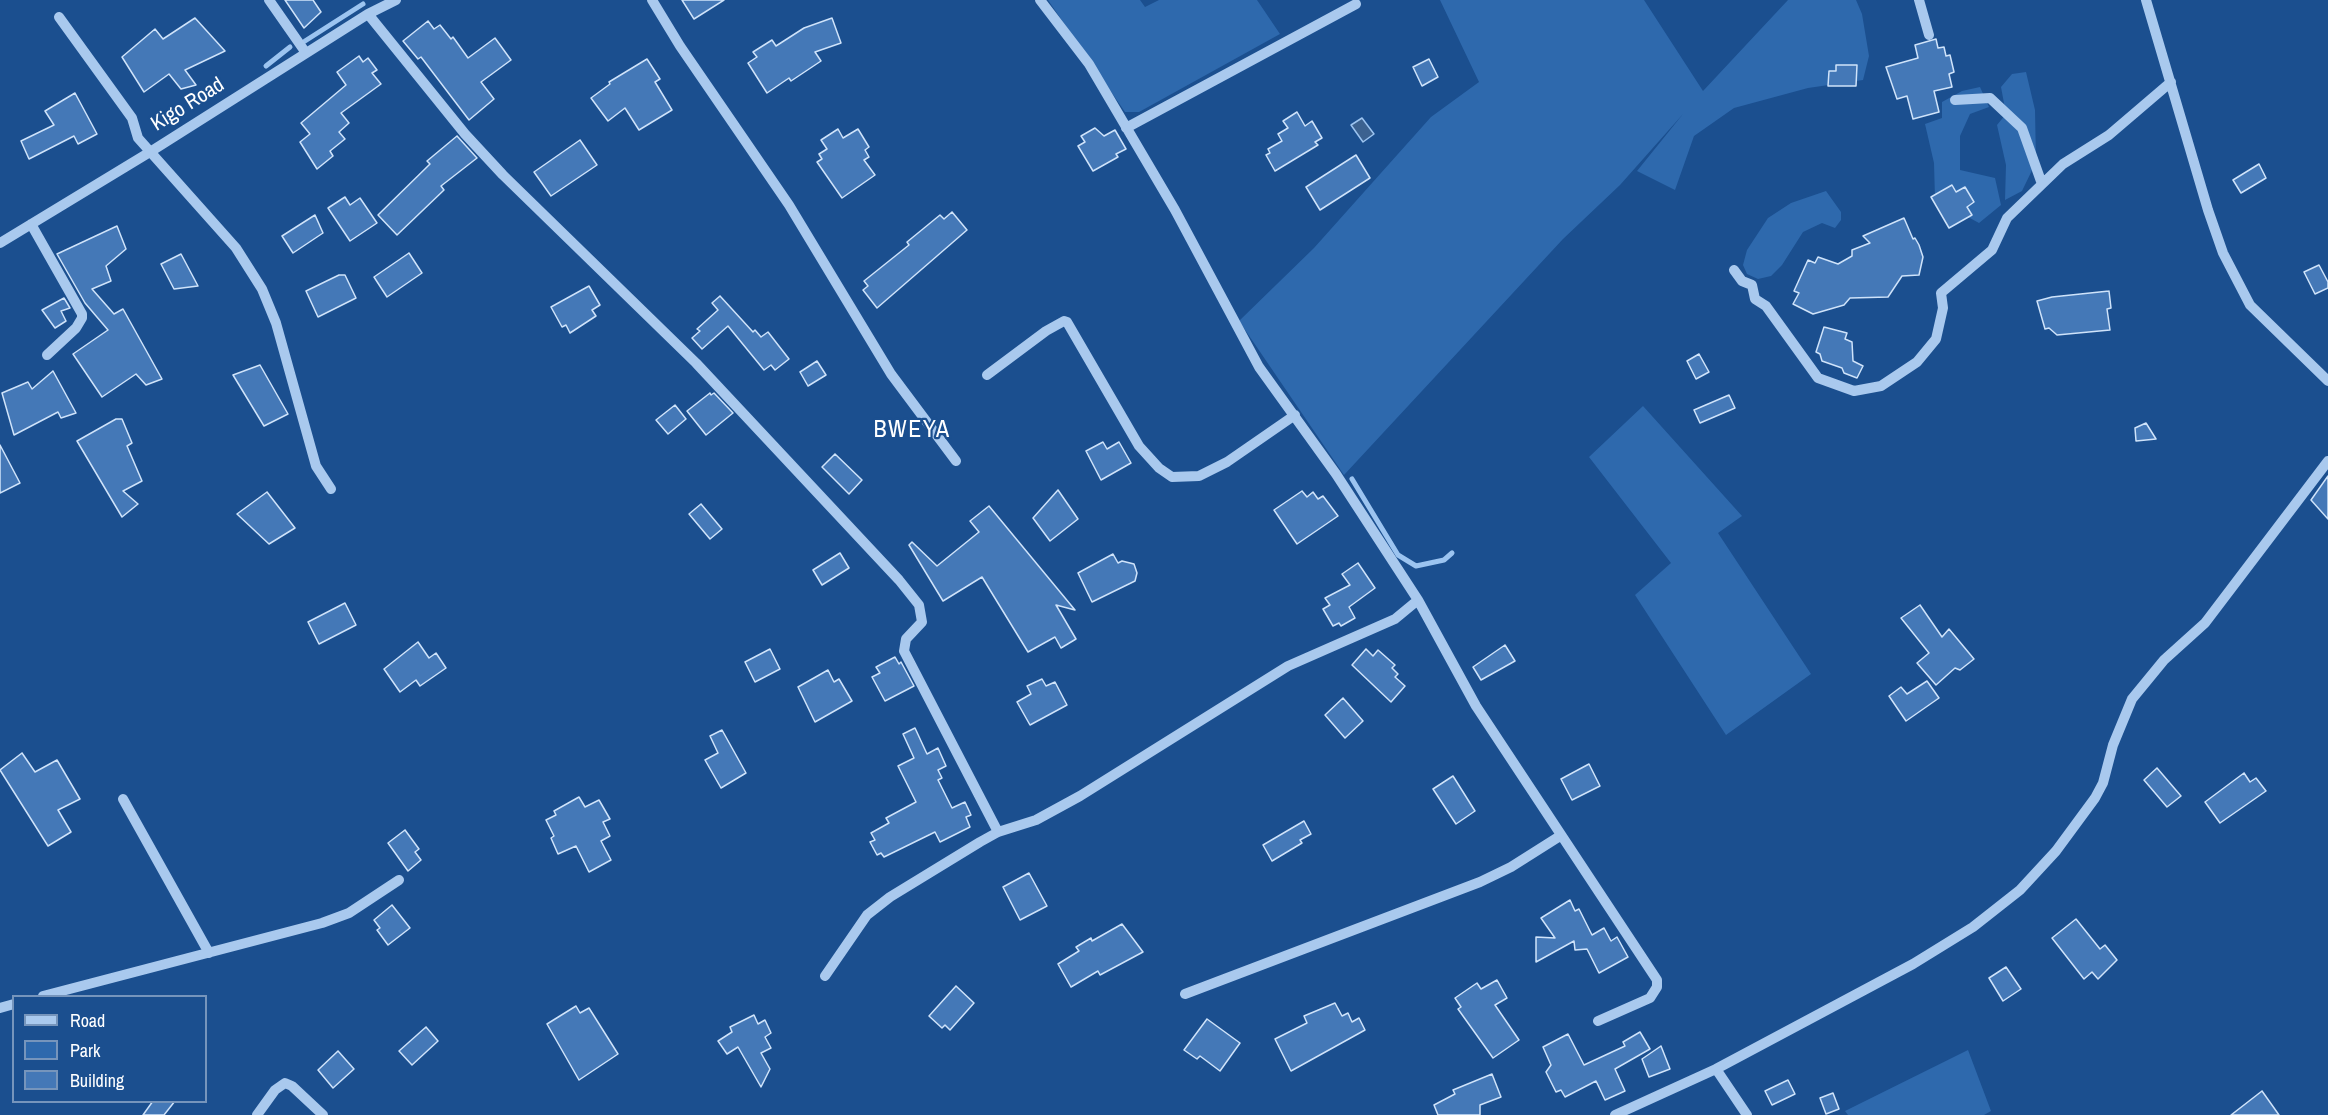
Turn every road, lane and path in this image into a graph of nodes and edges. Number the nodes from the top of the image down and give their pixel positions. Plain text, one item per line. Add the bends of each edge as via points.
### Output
1 (268, 0) edge
2 (396, 0) edge
3 (652, 0) edge
4 (1040, 0) edge
5 (1919, 0) edge
6 (2146, 0) edge
7 (1356, 4) dead end
8 (368, 14) junction
9 (59, 17) dead end
10 (1929, 35) dead end
11 (306, 53) junction
12 (2171, 82) junction
13 (1956, 100) dead end
14 (1126, 128) junction
15 (150, 152) junction
16 (2042, 184) junction
17 (31, 224) junction
18 (0, 243) edge
19 (1734, 270) dead end
20 (46, 355) dead end
21 (987, 375) dead end
22 (2328, 381) edge
23 (1295, 415) junction
24 (956, 461) dead end
25 (2328, 461) edge
26 (331, 489) dead end
27 (1418, 600) junction
28 (123, 799) dead end
29 (998, 832) junction
30 (1560, 836) junction
31 (399, 880) dead end
32 (208, 953) junction
33 (825, 976) dead end
34 (1185, 994) dead end
35 (47, 995) edge
36 (1598, 1021) dead end
37 (1716, 1068) junction
38 (257, 1115) edge
39 (323, 1115) edge
40 (1615, 1115) edge
41 (1747, 1115) edge

1 - 11 street
2 - 8 street, Kigo Road
3 - 24 street via 789,205 891,374
4 - 14 street via 1089,64
5 - 10 street
6 - 12 street
7 - 14 street
8 - 11 street, Kigo Road
8 - 29 street via 502,175 696,363 919,605 922,622 906,639 904,651
9 - 15 street via 132,118 138,138
11 - 15 street, Kigo Road
12 - 16 street via 2109,135 2063,164
12 - 22 street via 2216,236 2250,305
13 - 16 street via 1990,98 2022,128
14 - 23 street via 1259,367
15 - 17 street, Kigo Road
15 - 26 street via 236,248 262,289 276,323 316,466
16 - 19 street via 2007,218 1992,250 1941,292 1943,308 1936,339 1917,363 1881,386 1854,391 1818,378 1766,306 1755,299 1752,285 1742,281
17 - 18 street, Kigo Road
17 - 20 street via 82,314 75,328
21 - 23 street via 1046,332 1067,322 1139,446 1172,477 1199,476 1227,462
23 - 27 street
25 - 37 street via 2205,623 2164,660 2132,699 2095,798 2056,851 2020,890 1973,927 1913,964
27 - 29 street via 1395,619 1264,680 1080,796 1036,820
27 - 30 street via 1476,706
28 - 32 street
29 - 33 street via 873,909
30 - 34 street via 1480,882
30 - 36 street via 1657,980 1650,998
31 - 32 street via 338,918
32 - 35 street
37 - 40 street
37 - 41 street
38 - 39 street via 285,1083

